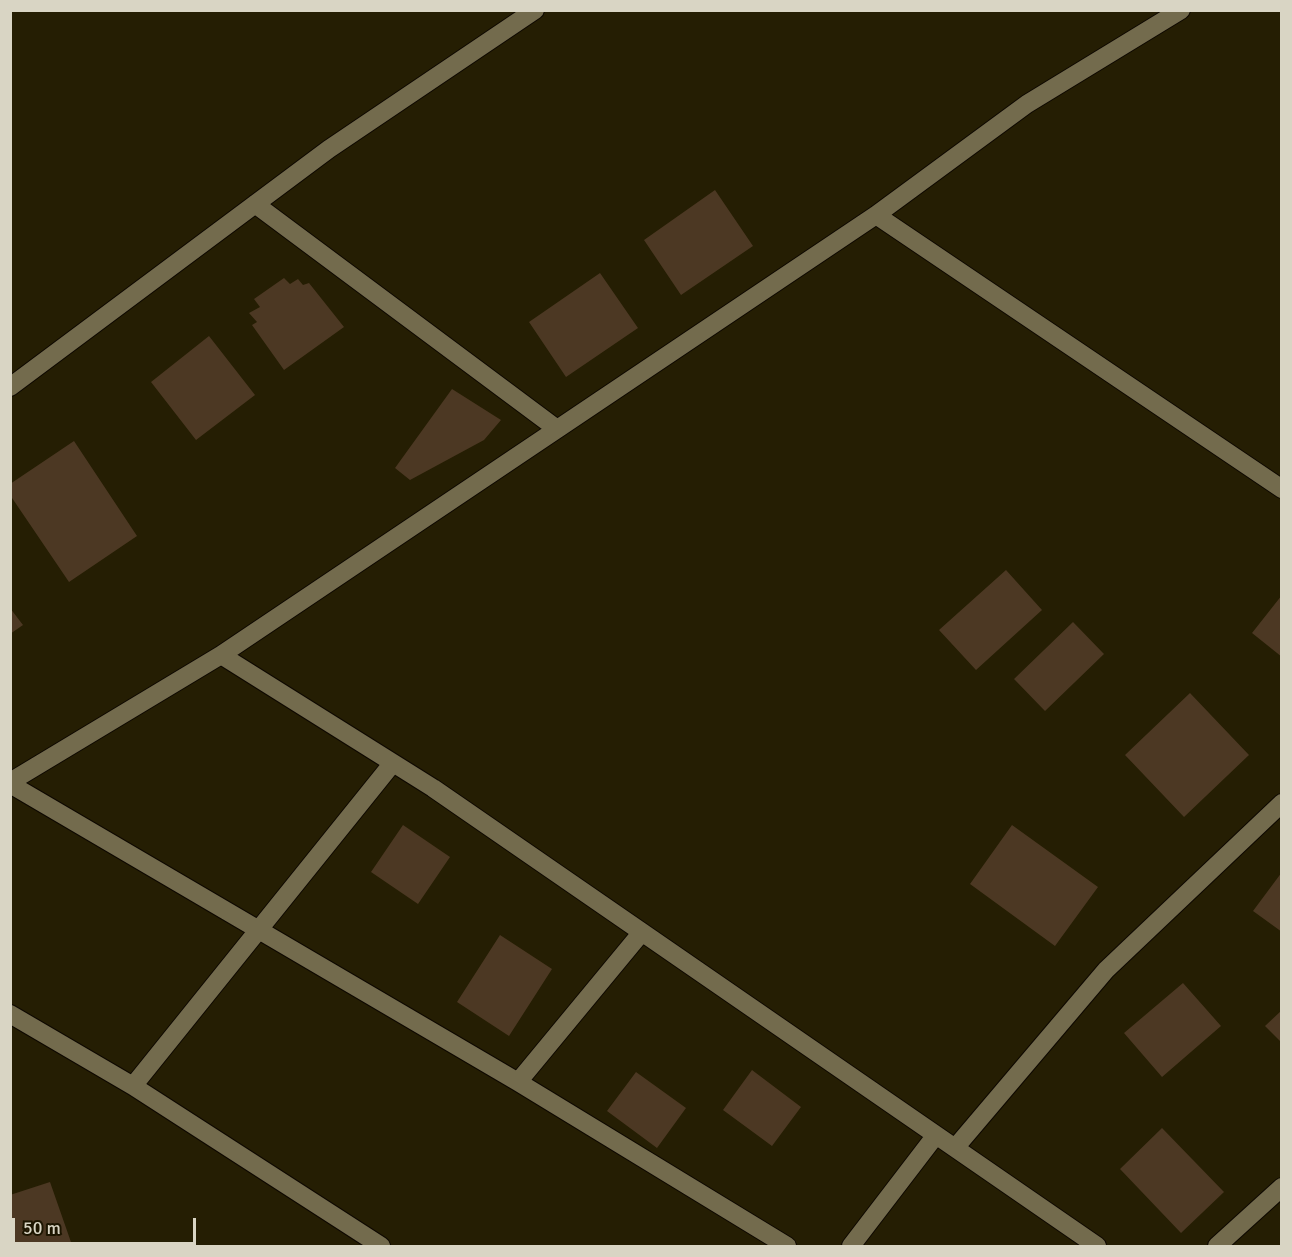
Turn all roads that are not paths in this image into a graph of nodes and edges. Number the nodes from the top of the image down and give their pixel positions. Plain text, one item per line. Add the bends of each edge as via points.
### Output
1 (535, 10) edge
2 (1181, 10) edge
3 (255, 204) junction
4 (876, 215) junction
5 (10, 387) edge
6 (557, 429) junction
7 (1281, 489) edge
8 (221, 655) junction
9 (392, 764) junction
10 (10, 783) edge
11 (1281, 803) edge
12 (259, 931) junction
13 (642, 932) junction
14 (10, 1014) edge
15 (518, 1082) junction
16 (133, 1086) junction
17 (936, 1135) junction
18 (955, 1148) junction
19 (1281, 1187) edge
20 (381, 1246) edge
21 (787, 1246) edge
22 (851, 1246) edge
23 (1097, 1246) edge
24 (1217, 1246) edge

1 - 3 street via 329,149
2 - 4 street via 1027,104
3 - 5 street
3 - 6 street
4 - 6 street
4 - 7 street
6 - 8 street
8 - 9 street
8 - 10 street
9 - 12 street
9 - 13 street
10 - 12 street
11 - 18 street via 1106,970
12 - 15 street
12 - 16 street
13 - 15 street
13 - 17 street
14 - 16 street
15 - 21 street
16 - 20 street
17 - 18 street
17 - 22 street
18 - 23 street
19 - 24 street

